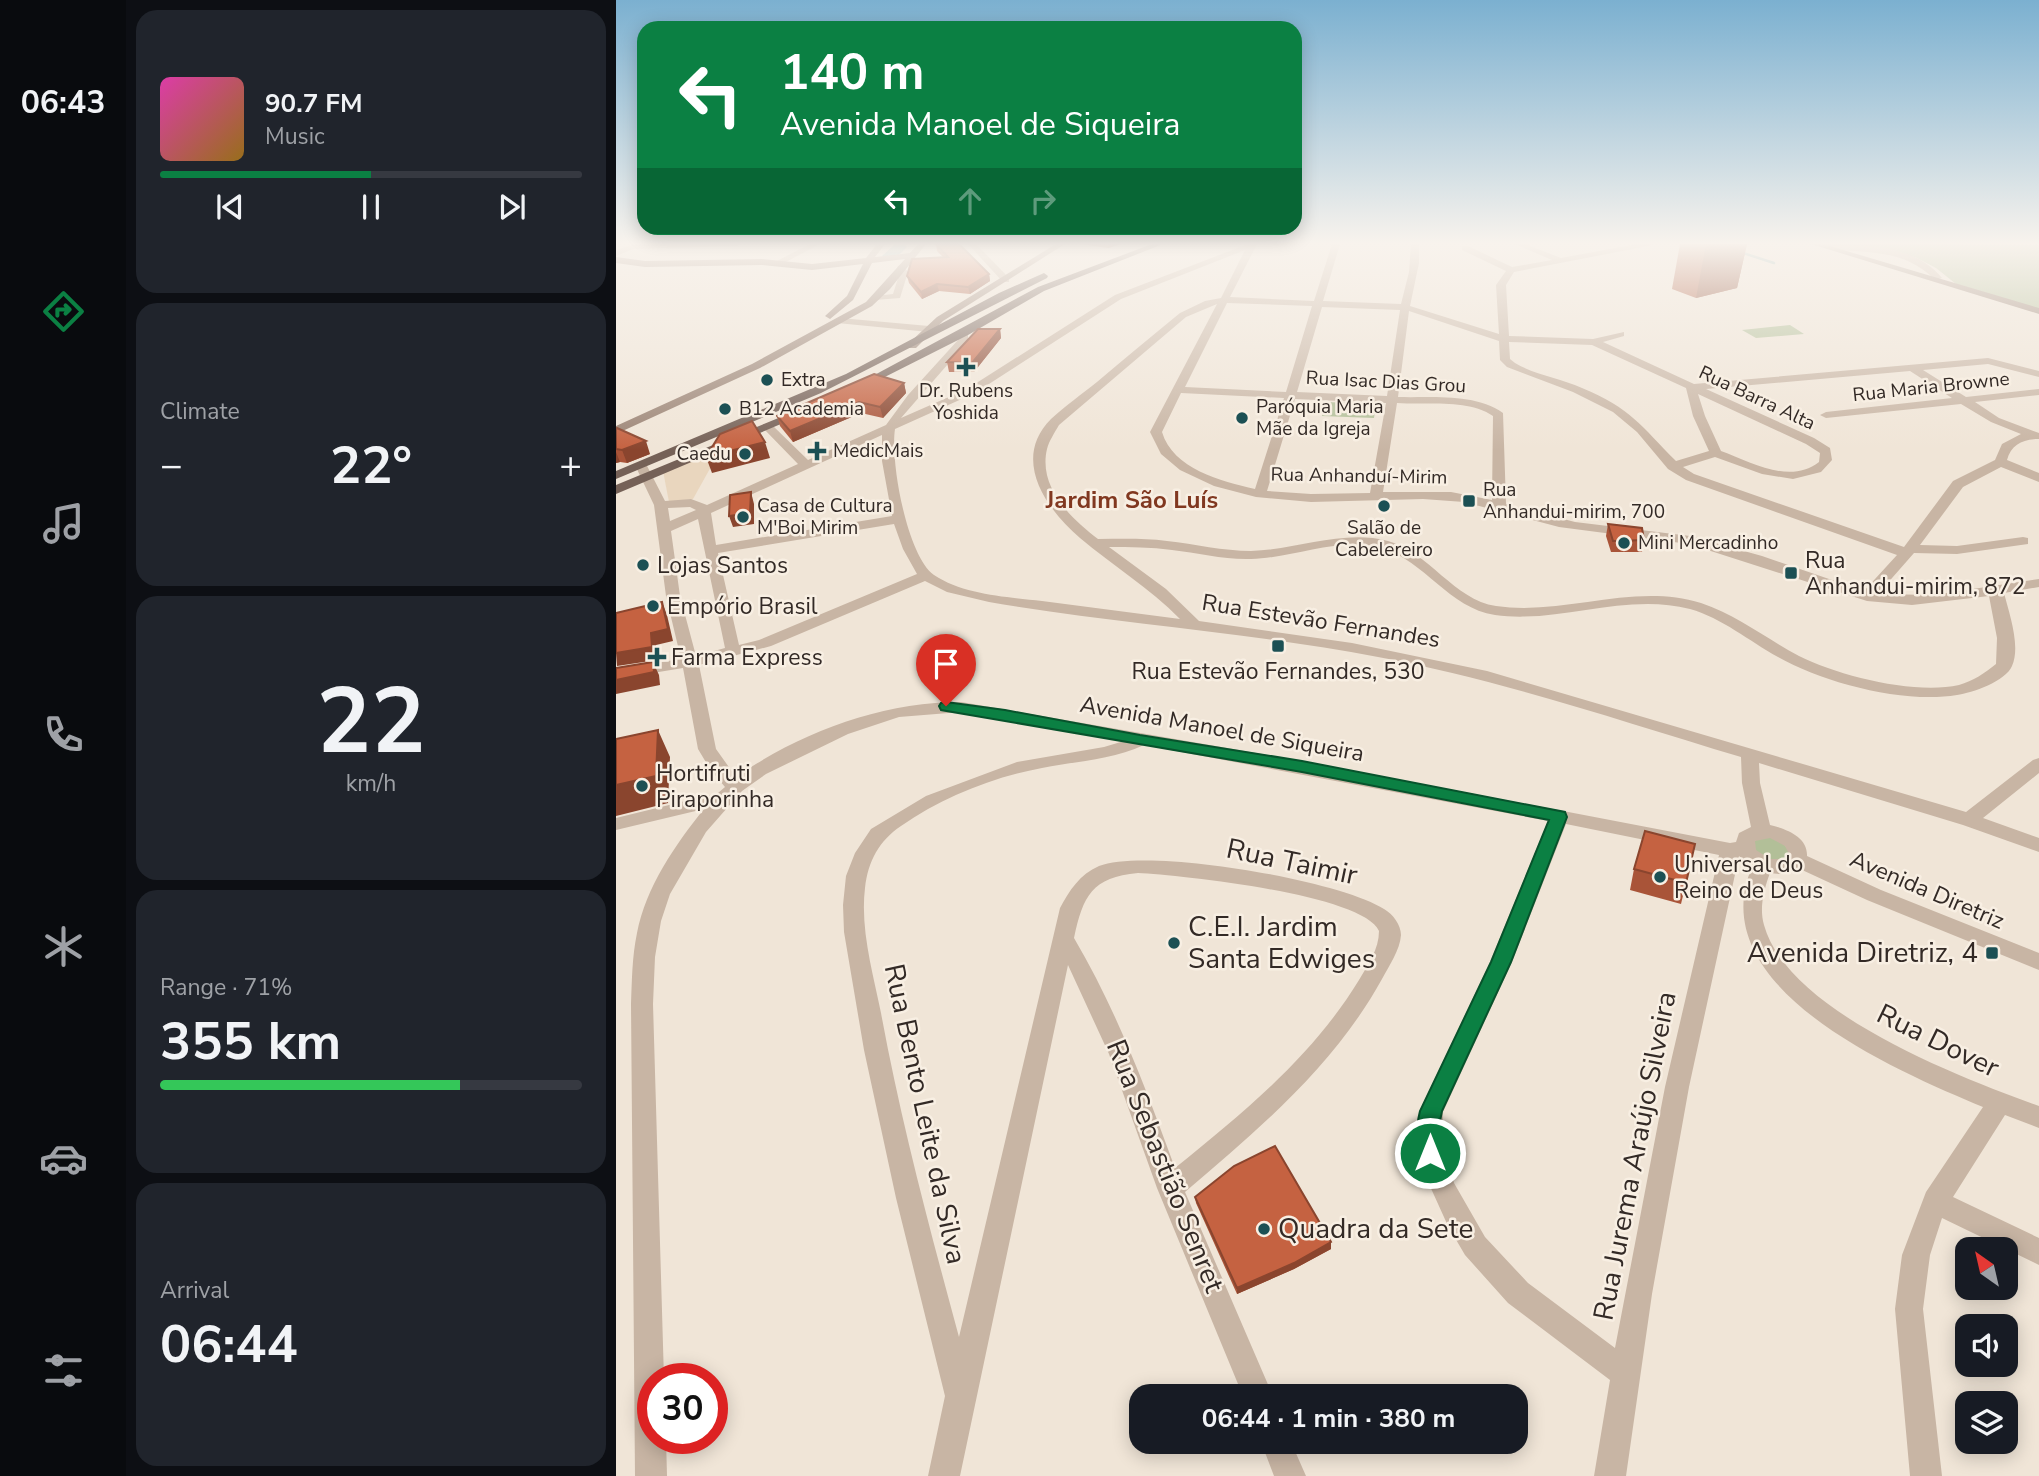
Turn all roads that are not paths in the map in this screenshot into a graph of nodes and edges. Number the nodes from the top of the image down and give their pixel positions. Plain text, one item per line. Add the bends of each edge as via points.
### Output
1 (832, 313) edge
2 (853, 313) edge
3 (950, 313) edge
4 (971, 313) edge
5 (999, 313) edge
6 (1094, 313) edge
7 (1187, 313) edge
8 (1216, 313) edge
9 (1312, 313) edge
10 (1404, 313) edge
11 (1423, 313) edge
12 (1502, 313) edge
13 (940, 319) junction
14 (840, 321) junction
15 (950, 326) junction
16 (929, 329) junction
17 (964, 333) junction
18 (1620, 334) dead end
19 (1503, 339) junction
20 (1594, 342) junction
21 (912, 346) junction
22 (1911, 367) junction
23 (2039, 374) edge
24 (1691, 387) junction
25 (1177, 390) junction
26 (2039, 392) edge
27 (1288, 396) junction
28 (1392, 399) junction
29 (1966, 401) junction
30 (942, 404) junction
31 (905, 408) junction
32 (1826, 415) dead end
33 (616, 420) edge
34 (767, 426) junction
35 (889, 429) junction
36 (616, 430) edge
37 (2035, 436) edge
38 (1716, 453) junction
39 (2001, 463) junction
40 (806, 465) junction
41 (1672, 466) junction
42 (644, 471) junction
43 (616, 475) edge
44 (2039, 478) edge
45 (616, 490) edge
46 (1260, 494) junction
47 (1376, 496) junction
48 (660, 505) junction
49 (1499, 507) junction
50 (702, 513) junction
51 (899, 519) junction
52 (664, 529) junction
53 (2023, 541) dead end
54 (1097, 543) junction
55 (710, 550) junction
56 (1908, 551) junction
57 (925, 576) junction
58 (2039, 583) edge
59 (1996, 592) junction
60 (1867, 597) junction
61 (1196, 627) junction
62 (733, 651) junction
63 (690, 662) junction
64 (616, 674) edge
65 (1140, 740) junction
66 (1750, 754) junction
67 (2039, 764) edge
68 (730, 793) junction
69 (1559, 817) junction
70 (1970, 820) junction
71 (616, 824) edge
72 (1762, 831) junction
73 (2039, 845) edge
74 (1737, 849) junction
75 (1798, 860) junction
76 (1763, 865) junction
77 (1064, 939) junction
78 (2039, 962) edge
79 (1999, 1103) junction
80 (2039, 1117) edge
81 (1170, 1188) junction
82 (1935, 1201) junction
83 (2039, 1252) edge
84 (1626, 1374) junction
85 (1253, 1384) edge
86 (960, 1396) junction
87 (1281, 1454) edge
88 (651, 1476) edge
89 (944, 1476) edge
90 (1290, 1476) edge
91 (1610, 1476) edge
92 (1926, 1476) edge

1 - 33 main road via 721,374
2 - 14 main road
3 - 13 main road
4 - 15 main road
5 - 17 main road
6 - 30 street via 986,383
7 - 54 street via 1063,414 1041,442 1038,466 1047,495
8 - 25 street, Rua Anhanduí-Mirim
9 - 27 street
10 - 28 street
11 - 19 street
12 - 19 street
13 - 15 main road
13 - 16 main road
14 - 16 street
14 - 36 main road via 756,366
15 - 17 main road
15 - 21 main road
16 - 21 main road
17 - 31 street via 963,341
17 - 34 main road
18 - 20 street
19 - 20 street
19 - 41 street via 1508,363 1582,391 1623,414
20 - 24 street, Rua Barra Alta
21 - 42 main road
22 - 23 street via 1988,362
22 - 24 street
22 - 29 street
24 - 38 street
24 - 38 street, Rua Barra Alta via 1810,441 1827,456 1815,471 1791,475
25 - 27 street, Rua Isac Dias Grou
25 - 46 street, Rua Anhanduí-Mirim via 1156,432 1160,447 1205,477
26 - 29 street, Rua Maria Browne
27 - 28 street, Rua Isac Dias Grou
27 - 46 street
28 - 47 street
28 - 49 street, Rua Isac Dias Grou via 1465,402 1499,415
29 - 32 street, Rua Maria Browne
29 - 37 street
30 - 31 street
30 - 35 street
31 - 35 street
34 - 40 street
34 - 42 main road
35 - 40 street
35 - 51 street via 887,463
37 - 39 street via 2010,443
38 - 41 street
39 - 44 street
39 - 56 street via 1958,484
40 - 50 street
41 - 56 street via 1738,495
42 - 43 main road
42 - 45 main road
42 - 48 street
46 - 47 street, Rua Anhanduí-Mirim
47 - 49 street, Rua Anhanduí-Mirim via 1453,496
48 - 50 street via 698,504 704,508
48 - 52 street
49 - 60 street, Rua Anhanduí-Mirim via 1576,526 1690,540
50 - 52 street
50 - 55 street
51 - 55 street
51 - 57 street
52 - 63 street via 673,596
53 - 56 street
54 - 59 street via 1159,544 1247,555 1375,542 1414,557 1472,602 1491,610 1542,611 1656,600 1682,603 1712,613 1820,670 1934,692 1976,685 2004,667 2004,623
54 - 61 street via 1171,600
55 - 62 street
56 - 60 street
57 - 61 street, Rua Estevão Fernandes via 1006,600
57 - 62 street via 789,634
58 - 59 street, Rua Anhanduí-Mirim
59 - 60 street, Rua Anhanduí-Mirim via 1926,601
61 - 66 street, Rua Estevão Fernandes via 1432,662
62 - 63 street
63 - 64 street
63 - 68 street via 707,749
65 - 68 street, Avenida Manoel de Siqueira via 1005,714 932,706 869,718 841,729 791,752
65 - 69 street, Avenida Manoel de Siqueira
65 - 86 street, Rua Bento Leite da Silva via 1111,751 1015,769 969,785 879,834 859,866 854,918 878,1067
66 - 70 street, Rua Estevão Fernandes
66 - 72 street
67 - 70 street
68 - 71 street
68 - 88 street via 686,846 654,907 647,932 642,1004
69 - 74 street, Avenida Manoel de Siqueira
69 - 84 street via 1501,962 1431,1111 1427,1131 1430,1153 1450,1206 1464,1234 1494,1272
70 - 73 street, Rua Estevão Fernandes
72 - 74 street via 1746,838
72 - 75 street via 1792,841
74 - 76 street
74 - 84 street, Rua Jurema Araújo Silveira via 1677,1087
75 - 76 street via 1787,867
75 - 78 street, Avenida Diretriz
76 - 79 street, Rua Dover via 1751,904 1754,929 1765,955 1782,975 1812,1003 1894,1057
77 - 81 street, Rua Sebastião Senret via 1121,1054
77 - 81 street, Rua Taimir via 1070,908 1085,885 1101,873 1133,865 1233,877 1354,903 1374,912 1389,928 1387,944 1348,1018 1290,1087
77 - 86 street
79 - 80 street, Rua Dover
79 - 82 street
81 - 85 street, Rua Sebastião Senret
82 - 83 street
82 - 92 street via 1916,1255 1909,1309
84 - 91 street, Rua Jurema Araújo Silveira
86 - 89 street
87 - 90 street

